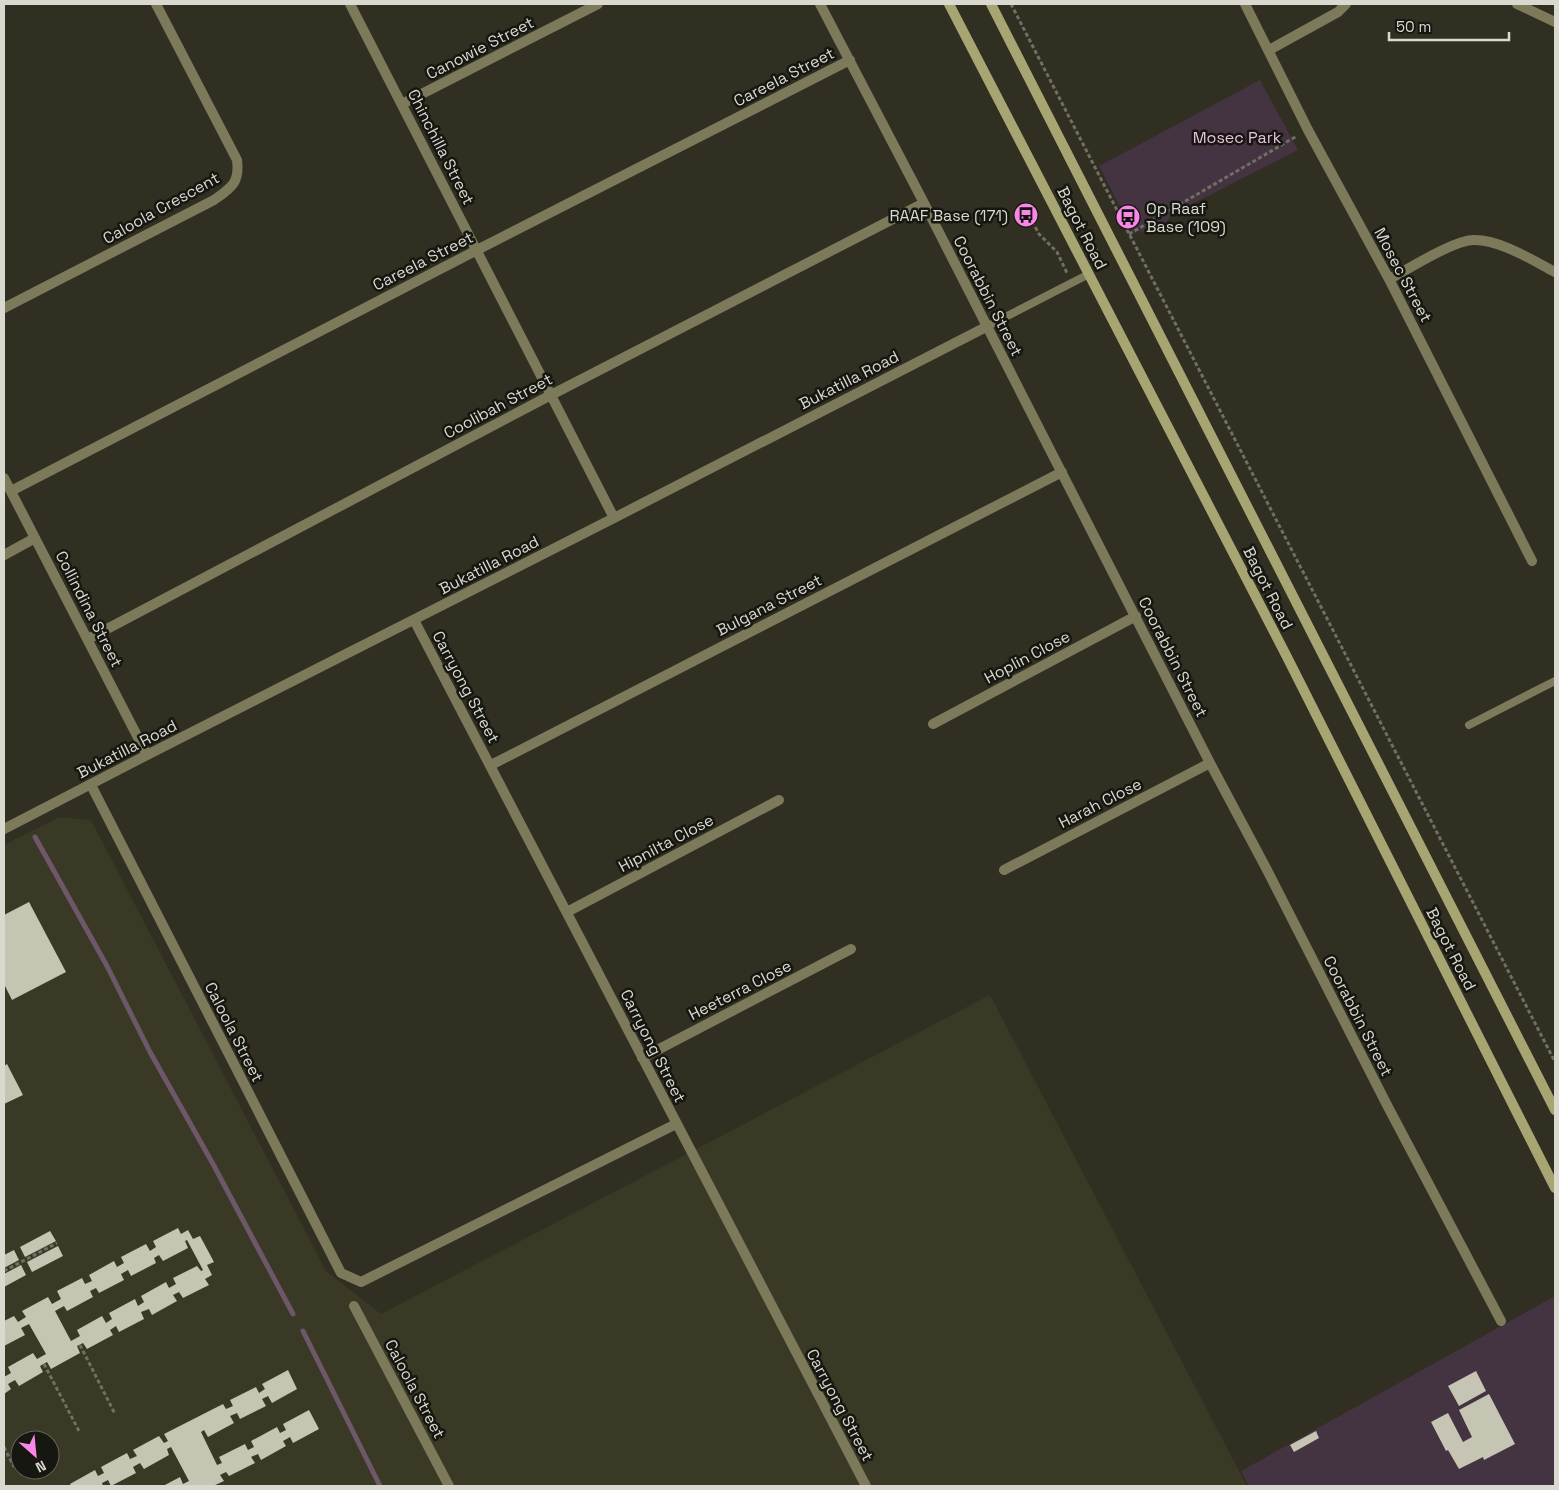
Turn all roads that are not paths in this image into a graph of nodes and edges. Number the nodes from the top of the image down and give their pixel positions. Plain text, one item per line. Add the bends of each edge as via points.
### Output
1 (156, 4) edge
2 (350, 4) edge
3 (598, 4) edge
4 (820, 4) edge
5 (948, 4) edge
6 (991, 4) edge
7 (1245, 4) edge
8 (1346, 4) edge
9 (1517, 4) edge
10 (1555, 22) edge
11 (1269, 50) junction
12 (850, 60) junction
13 (402, 104) junction
14 (924, 203) junction
15 (477, 250) junction
16 (1555, 272) edge
17 (1089, 274) junction
18 (1389, 279) junction
19 (4, 308) edge
20 (986, 326) junction
21 (551, 395) junction
22 (1062, 472) junction
23 (4, 478) edge
24 (11, 491) junction
25 (614, 518) junction
26 (35, 538) junction
27 (4, 555) edge
28 (1532, 561) dead end
29 (1136, 616) junction
30 (414, 620) junction
31 (88, 639) junction
32 (1555, 681) edge
33 (933, 724) dead end
34 (1469, 725) dead end
35 (147, 755) junction
36 (1210, 763) junction
37 (491, 765) junction
38 (91, 785) junction
39 (779, 800) dead end
40 (4, 829) edge
41 (1004, 870) dead end
42 (567, 912) junction
43 (851, 949) dead end
44 (642, 1058) junction
45 (1555, 1110) edge
46 (676, 1124) junction
47 (1555, 1188) edge
48 (354, 1306) dead end
49 (1501, 1321) dead end
50 (449, 1486) edge
51 (866, 1486) edge

1 - 19 street, Caloola Crescent via 236,160 238,177 228,191 214,200
2 - 13 street, Chinchilla Street
3 - 13 street, Canowie Street
4 - 12 street, Coorabbin Street
5 - 17 main road, Bagot Road
6 - 45 main road, Bagot Road
7 - 11 street, Mosec Street
8 - 11 street via 1338,12
9 - 10 street
11 - 18 street, Mosec Street via 1308,130
12 - 14 street, Coorabbin Street
12 - 15 street, Careela Street
13 - 15 street, Chinchilla Street
14 - 20 street, Coorabbin Street
14 - 21 street, Coolibah Street
15 - 21 street, Chinchilla Street
15 - 24 street, Careela Street
16 - 18 street via 1502,246 1473,240 1458,243
17 - 20 lane
17 - 47 main road, Bagot Road
18 - 28 street, Mosec Street
20 - 22 street, Coorabbin Street
20 - 25 street, Bukatilla Road
21 - 25 street, Chinchilla Street
21 - 31 street, Coolibah Street
22 - 29 street, Coorabbin Street
22 - 37 street, Bulgana Street
23 - 24 street, Collindina Street
24 - 26 street, Collindina Street
25 - 30 street, Bukatilla Road
26 - 27 street
26 - 31 street, Collindina Street
29 - 33 street, Hoplin Close
29 - 36 street, Coorabbin Street
30 - 35 street, Bukatilla Road
30 - 37 street, Carryong Street
31 - 35 street, Collindina Street
32 - 34 lane
35 - 38 street, Bukatilla Road
36 - 41 street, Harah Close
36 - 49 street, Coorabbin Street
37 - 42 street, Carryong Street
38 - 40 street, Bukatilla Road
38 - 46 street, Caloola Street via 341,1273 361,1282
39 - 42 street, Hipnilta Close
42 - 44 street, Carryong Street
43 - 44 street, Heeterra Close
44 - 46 street, Carryong Street
46 - 51 street, Carryong Street
48 - 50 street, Caloola Street

